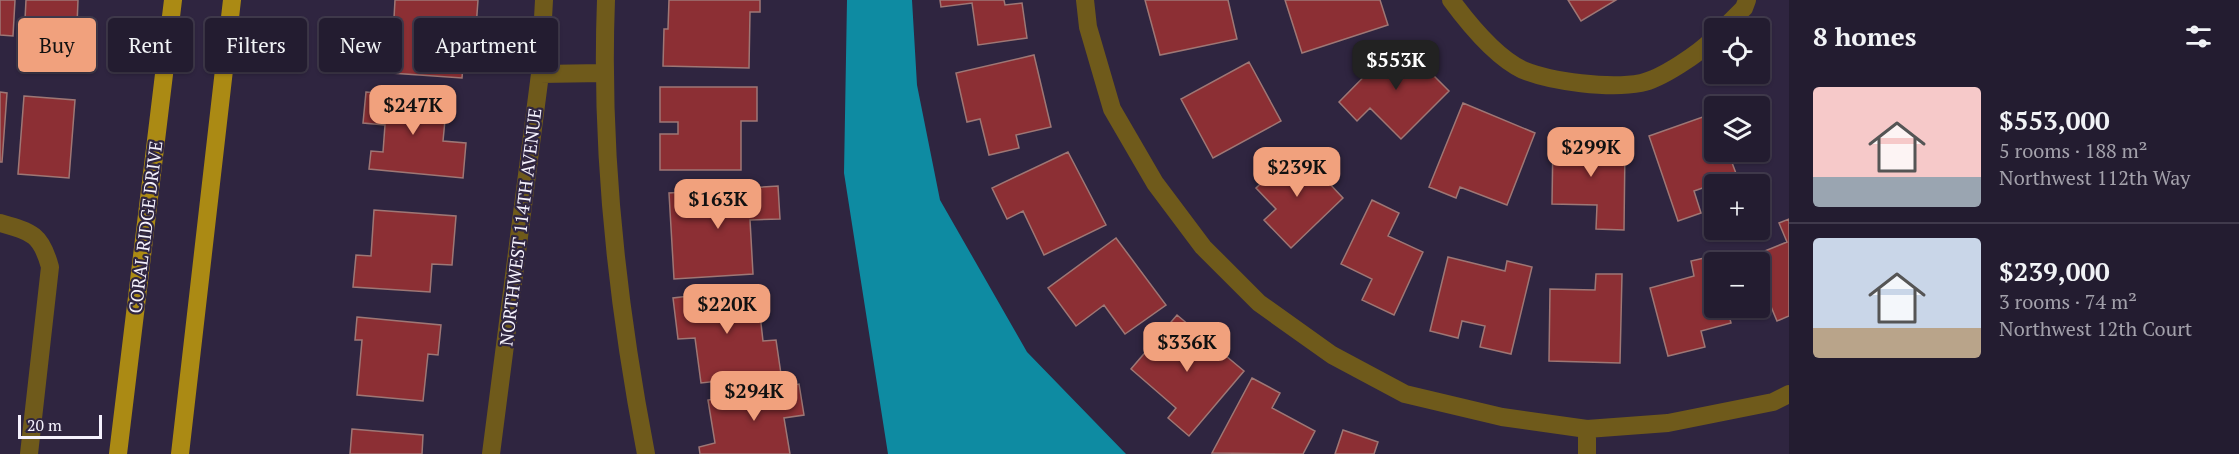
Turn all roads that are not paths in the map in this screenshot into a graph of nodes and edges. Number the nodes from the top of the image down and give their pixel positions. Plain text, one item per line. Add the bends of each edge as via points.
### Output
1 (173, 0) edge
2 (232, 0) edge
3 (544, 0) edge
4 (606, 0) edge
5 (1085, 0) edge
6 (1451, 0) edge
7 (1747, 0) edge
8 (1734, 18) edge
9 (1704, 49) edge
10 (540, 74) junction
11 (603, 74) junction
12 (0, 223) edge
13 (1789, 394) edge
14 (1587, 429) junction
15 (29, 454) edge
16 (118, 454) edge
17 (180, 454) edge
18 (490, 454) edge
19 (646, 454) edge
20 (1587, 454) edge

1 - 16 main road, CORAL RIDGE DRIVE
2 - 17 main road
3 - 10 street, NORTHWEST 114TH AVENUE
4 - 11 street
5 - 14 street via 1088,27 1112,109 1155,183 1203,247 1259,303 1332,355 1405,394 1502,417
6 - 9 street via 1474,32 1522,70 1588,85 1642,83
7 - 8 street
10 - 11 street
10 - 18 street, NORTHWEST 114TH AVENUE
11 - 19 street via 612,222 629,367
12 - 15 street via 24,230 44,244 50,267
13 - 14 street via 1773,402 1668,423
14 - 20 street

